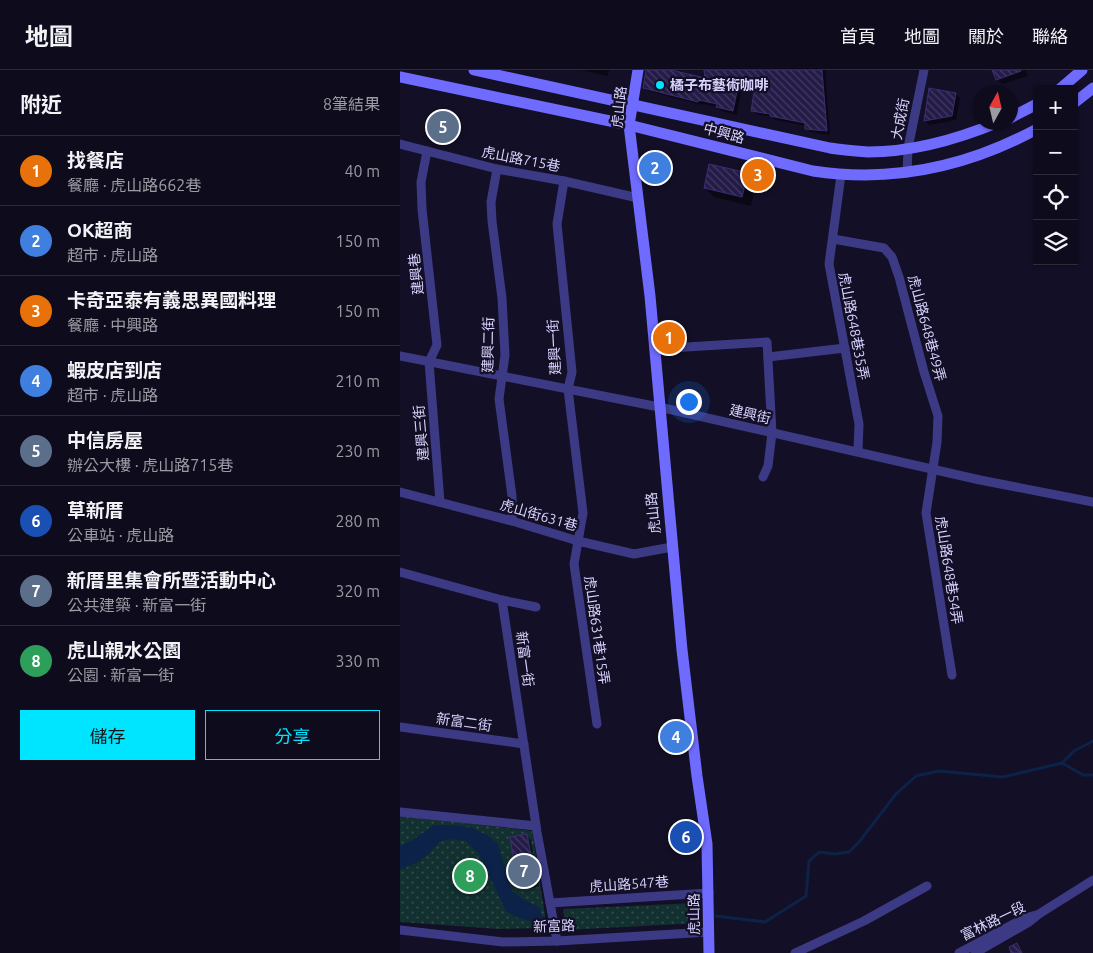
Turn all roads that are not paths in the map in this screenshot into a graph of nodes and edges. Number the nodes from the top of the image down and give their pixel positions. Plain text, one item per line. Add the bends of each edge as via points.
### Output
1 (474, 70) edge
2 (638, 70) edge
3 (924, 70) edge
4 (1082, 70) edge
5 (400, 76) edge
6 (1065, 85) edge
7 (1093, 88) edge
8 (1078, 100) edge
9 (632, 106) junction
10 (1033, 106) edge
11 (1018, 114) edge
12 (629, 125) junction
13 (980, 130) edge
14 (1035, 130) edge
15 (400, 144) edge
16 (908, 148) junction
17 (427, 151) junction
18 (497, 169) junction
19 (907, 174) junction
20 (841, 175) junction
21 (564, 182) junction
22 (638, 198) junction
23 (833, 239) junction
24 (845, 348) junction
25 (654, 350) junction
26 (400, 356) edge
27 (768, 357) junction
28 (429, 362) junction
29 (502, 375) junction
30 (568, 389) junction
31 (659, 407) junction
32 (772, 433) junction
33 (858, 451) junction
34 (934, 470) junction
35 (763, 476) dead end
36 (400, 492) edge
37 (440, 502) junction
38 (1093, 502) edge
39 (512, 521) junction
40 (578, 541) junction
41 (672, 547) junction
42 (400, 572) edge
43 (502, 600) junction
44 (536, 607) dead end
45 (952, 675) dead end
46 (597, 724) dead end
47 (400, 727) edge
48 (524, 744) junction
49 (400, 812) edge
50 (536, 826) junction
51 (1093, 880) edge
52 (927, 886) dead end
53 (708, 893) junction
54 (550, 903) junction
55 (1039, 914) junction
56 (400, 930) edge
57 (709, 932) junction
58 (557, 940) junction
59 (709, 953) edge
60 (795, 953) edge
61 (959, 953) edge
62 (976, 953) edge

1 - 9 street, 中興路
2 - 9 street, 虎山路
3 - 16 street, 大成街
4 - 6 street
5 - 12 street, 中興路
7 - 8 street
9 - 12 street, 虎山路
9 - 16 street, 中興路 via 830,148 869,152
10 - 11 street
12 - 20 street, 中興路 via 813,171
12 - 22 street, 虎山路
13 - 16 street, 中興路
14 - 19 street, 中興路 via 985,152
15 - 17 street, 虎山路715巷
16 - 19 street, 大成街
17 - 18 street, 虎山路715巷
17 - 28 street, 建興巷 via 421,182 423,219 438,345
18 - 21 street, 虎山路715巷
18 - 29 street, 建興二街 via 491,202 502,298
19 - 20 street, 中興路
20 - 23 street, 虎山路648巷35弄
21 - 22 street, 虎山路715巷
21 - 30 street, 建興一街 via 557,224 572,372
22 - 25 street, 虎山路
23 - 24 street, 虎山路648巷35弄 via 829,264
23 - 34 street, 虎山路648巷49弄 via 884,248 892,257 938,416
24 - 27 street
24 - 33 street, 虎山路648巷35弄 via 859,424
25 - 27 street via 767,342
25 - 31 street, 虎山路
26 - 28 street, 建興街
27 - 32 street
28 - 29 street, 建興街
28 - 37 street, 建興三街
29 - 30 street, 建興街
29 - 39 street, 建興二街 via 499,399 512,496
30 - 31 street, 建興街
30 - 40 street, 建興一街 via 583,513
31 - 32 street, 建興街
31 - 41 street, 虎山路
32 - 33 street, 建興街
32 - 35 street via 768,466
33 - 34 street, 建興街
34 - 38 street, 建興街
34 - 45 street, 虎山路648巷54弄 via 926,513
36 - 37 street, 虎山街631巷
37 - 39 street, 虎山街631巷
39 - 40 street, 虎山街631巷
40 - 41 street, 虎山街631巷 via 634,554
40 - 46 street, 虎山路631巷15弄 via 574,564
41 - 53 street, 虎山路 via 707,844
42 - 43 street
43 - 44 street
43 - 48 street, 新富一街
47 - 48 street, 新富二街
48 - 50 street, 新富一街
49 - 50 street
50 - 54 street, 新富一街
51 - 55 street, 富林路一段
52 - 60 street via 864,921
53 - 54 street, 虎山路547巷
53 - 57 street, 虎山路
54 - 58 street, 新富一街
55 - 61 street, 富林路一段 via 1025,918
55 - 62 street, 富林路一段
56 - 58 street, 新富路 via 503,942
57 - 58 street, 新富路
57 - 59 street, 虎山路

